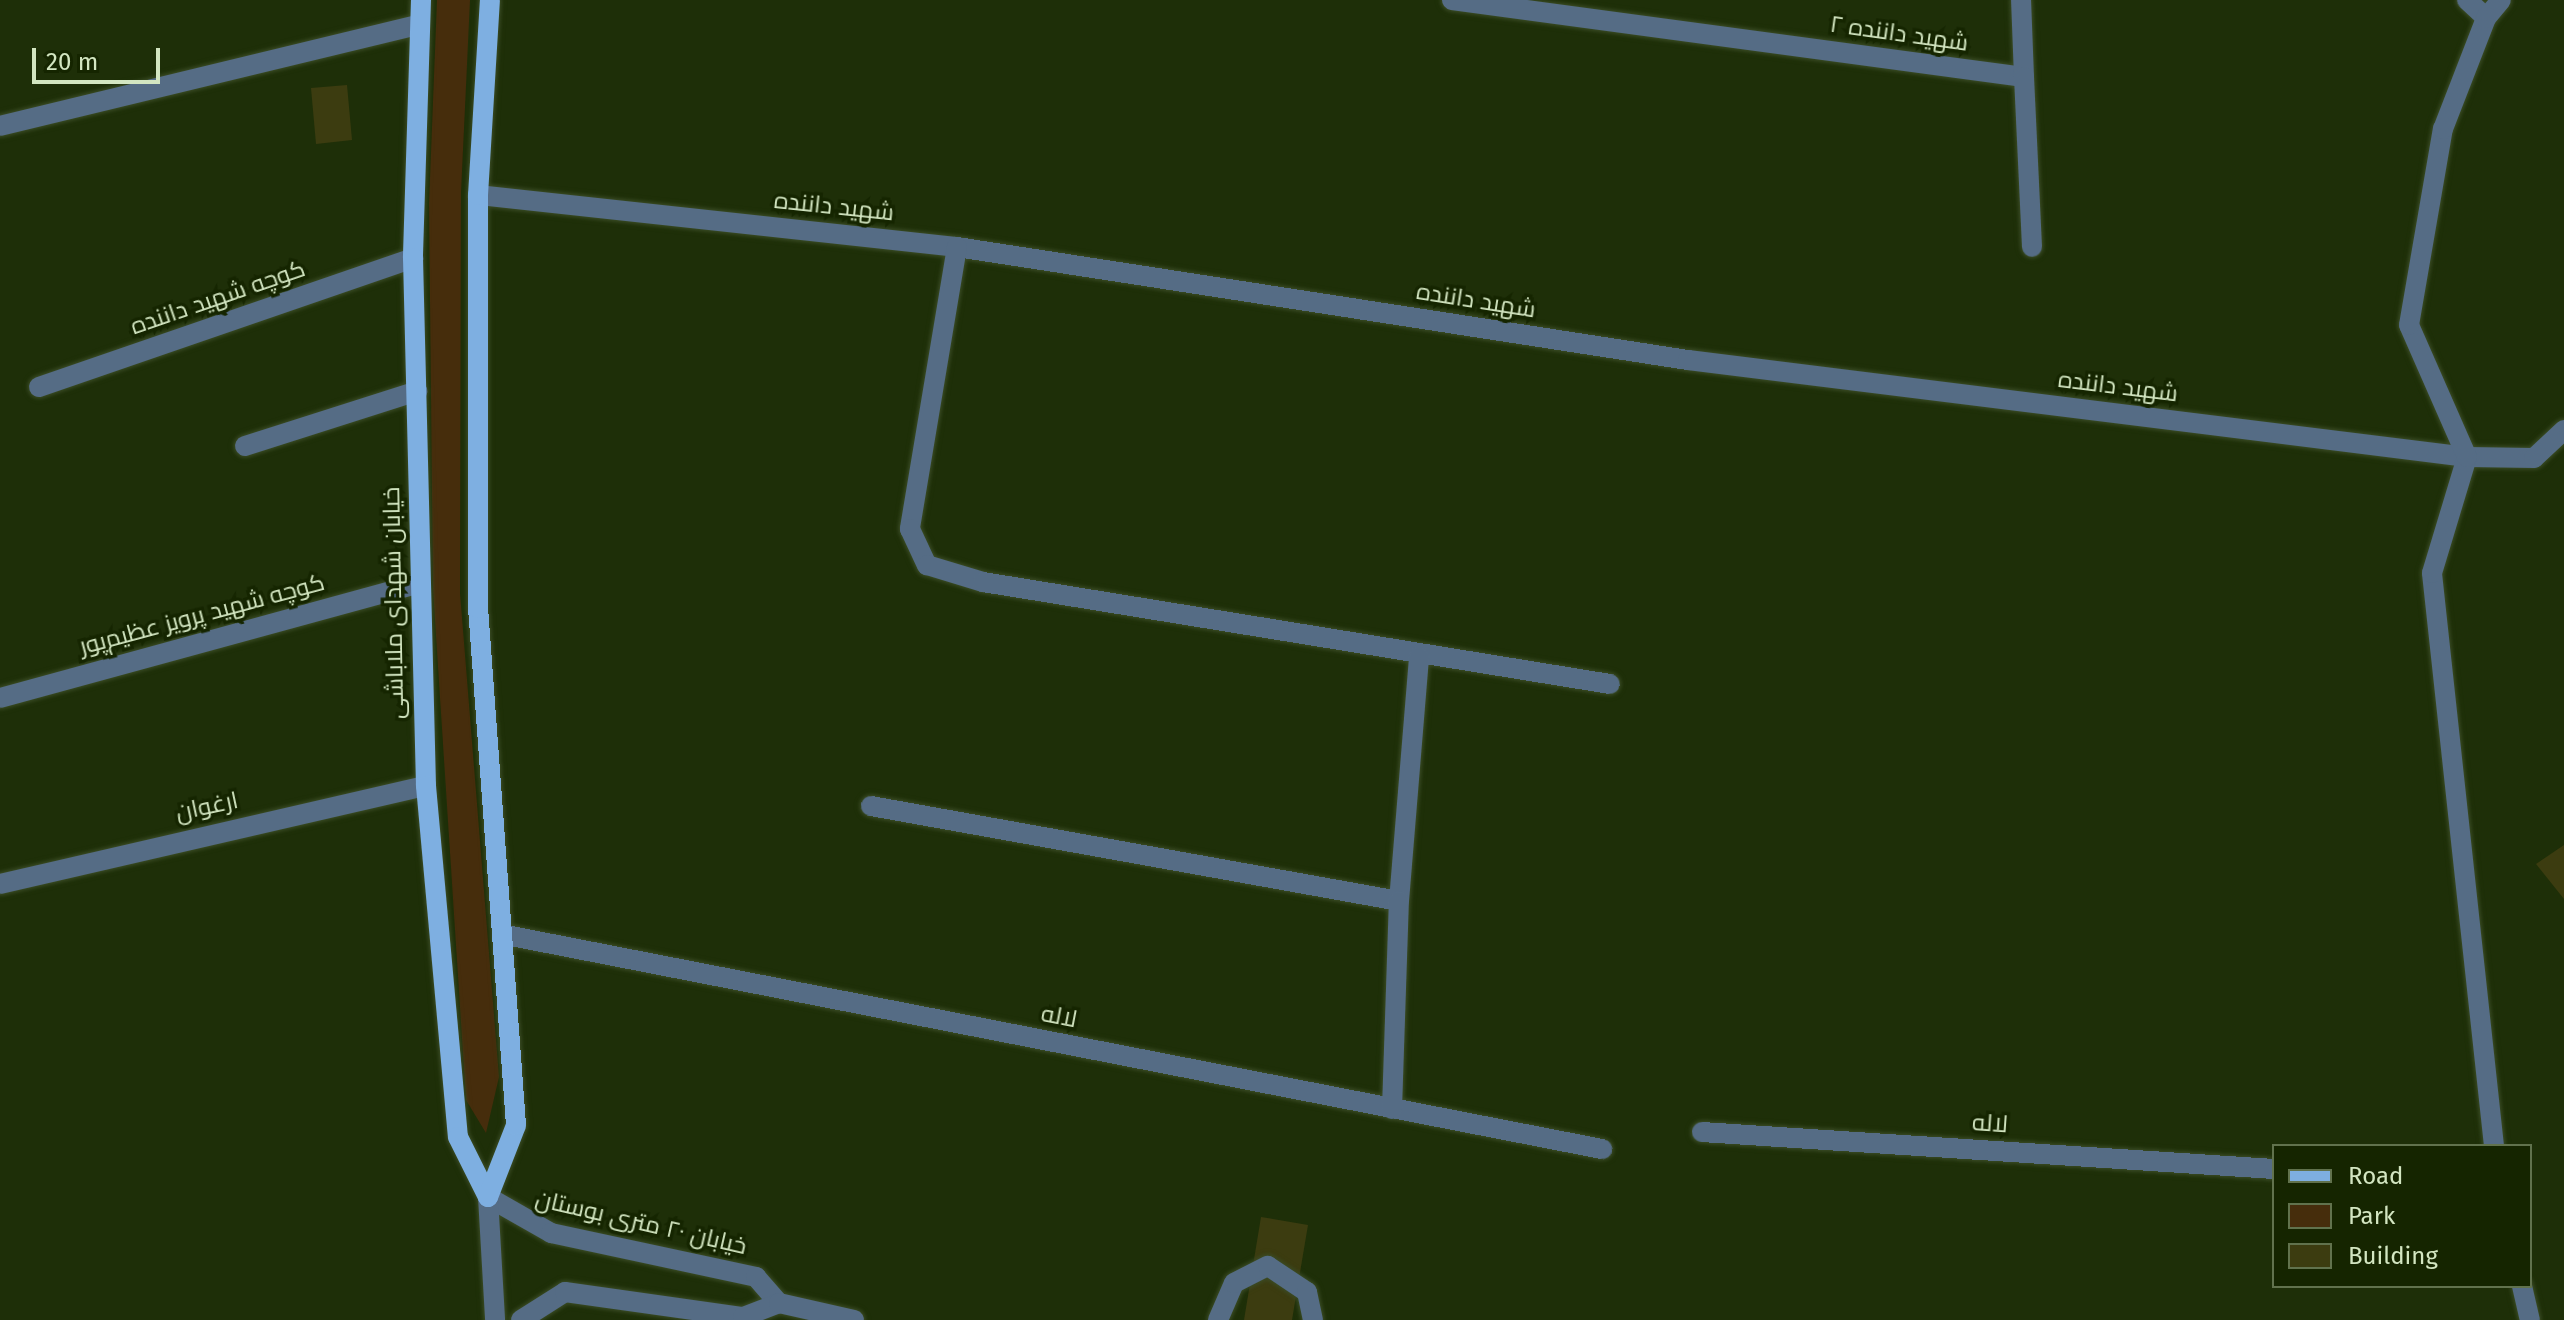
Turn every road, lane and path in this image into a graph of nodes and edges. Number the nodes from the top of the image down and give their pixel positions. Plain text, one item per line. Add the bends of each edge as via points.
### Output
1 (421, 0) edge
2 (490, 0) edge
3 (1452, 0) edge
4 (2021, 0) edge
5 (2467, 0) edge
6 (2501, 0) edge
7 (2486, 18) junction
8 (419, 25) junction
9 (2024, 77) junction
10 (0, 126) edge
11 (478, 195) junction
12 (957, 247) junction
13 (2032, 247) dead end
14 (413, 258) junction
15 (39, 387) dead end
16 (417, 391) junction
17 (2564, 430) edge
18 (245, 446) dead end
19 (2467, 457) junction
20 (417, 584) junction
21 (1419, 657) junction
22 (1610, 684) dead end
23 (0, 698) edge
24 (426, 786) junction
25 (871, 806) dead end
26 (0, 884) edge
27 (1399, 901) junction
28 (506, 935) junction
29 (1392, 1109) junction
30 (1702, 1132) dead end
31 (2494, 1144) edge
32 (1602, 1149) dead end
33 (2272, 1169) edge
34 (488, 1197) junction
35 (2522, 1288) edge
36 (779, 1303) junction
37 (495, 1320) edge
38 (521, 1320) edge
39 (854, 1320) edge
40 (1218, 1320) edge
41 (1313, 1320) edge
42 (2530, 1320) edge

1 - 8 main road, خیابان شهدای ملاباشی
2 - 11 main road, خیابان شهدای ملاباشی
3 - 9 street, شهید داننده ۲
4 - 9 street
5 - 7 street
6 - 7 street
7 - 19 street via 2443,129 2409,325
8 - 10 street
8 - 14 main road, خیابان شهدای ملاباشی
9 - 13 street
11 - 12 street, شهید داننده
11 - 28 main road, خیابان شهدای ملاباشی via 478,608
12 - 19 street, شهید داننده via 1688,360
12 - 21 street via 910,529 927,565 983,582
14 - 15 street, کوچه شهید داننده
14 - 16 main road, خیابان شهدای ملاباشی
16 - 18 street
16 - 20 main road, خیابان شهدای ملاباشی
17 - 19 street, شهید داننده via 2534,458
19 - 31 street via 2432,573
20 - 23 street, کوچه شهید پرویز عظیم‌پور
20 - 24 main road, خیابان شهدای ملاباشی
21 - 22 street
21 - 27 street
24 - 26 street, ارغوان
24 - 34 main road, خیابان شهدای ملاباشی via 458,1137
25 - 27 street
27 - 29 street
28 - 29 street, لاله
28 - 34 main road, خیابان شهدای ملاباشی via 516,1125
29 - 32 street, لاله
30 - 33 street, لاله
34 - 36 street, خیابان ۲۰ متری بوستان via 551,1233 756,1277
34 - 37 street, خیابان شهدای ملاباشی
35 - 42 street
36 - 38 street via 743,1317 565,1292
36 - 39 street
40 - 41 street via 1234,1283 1268,1266 1307,1292

